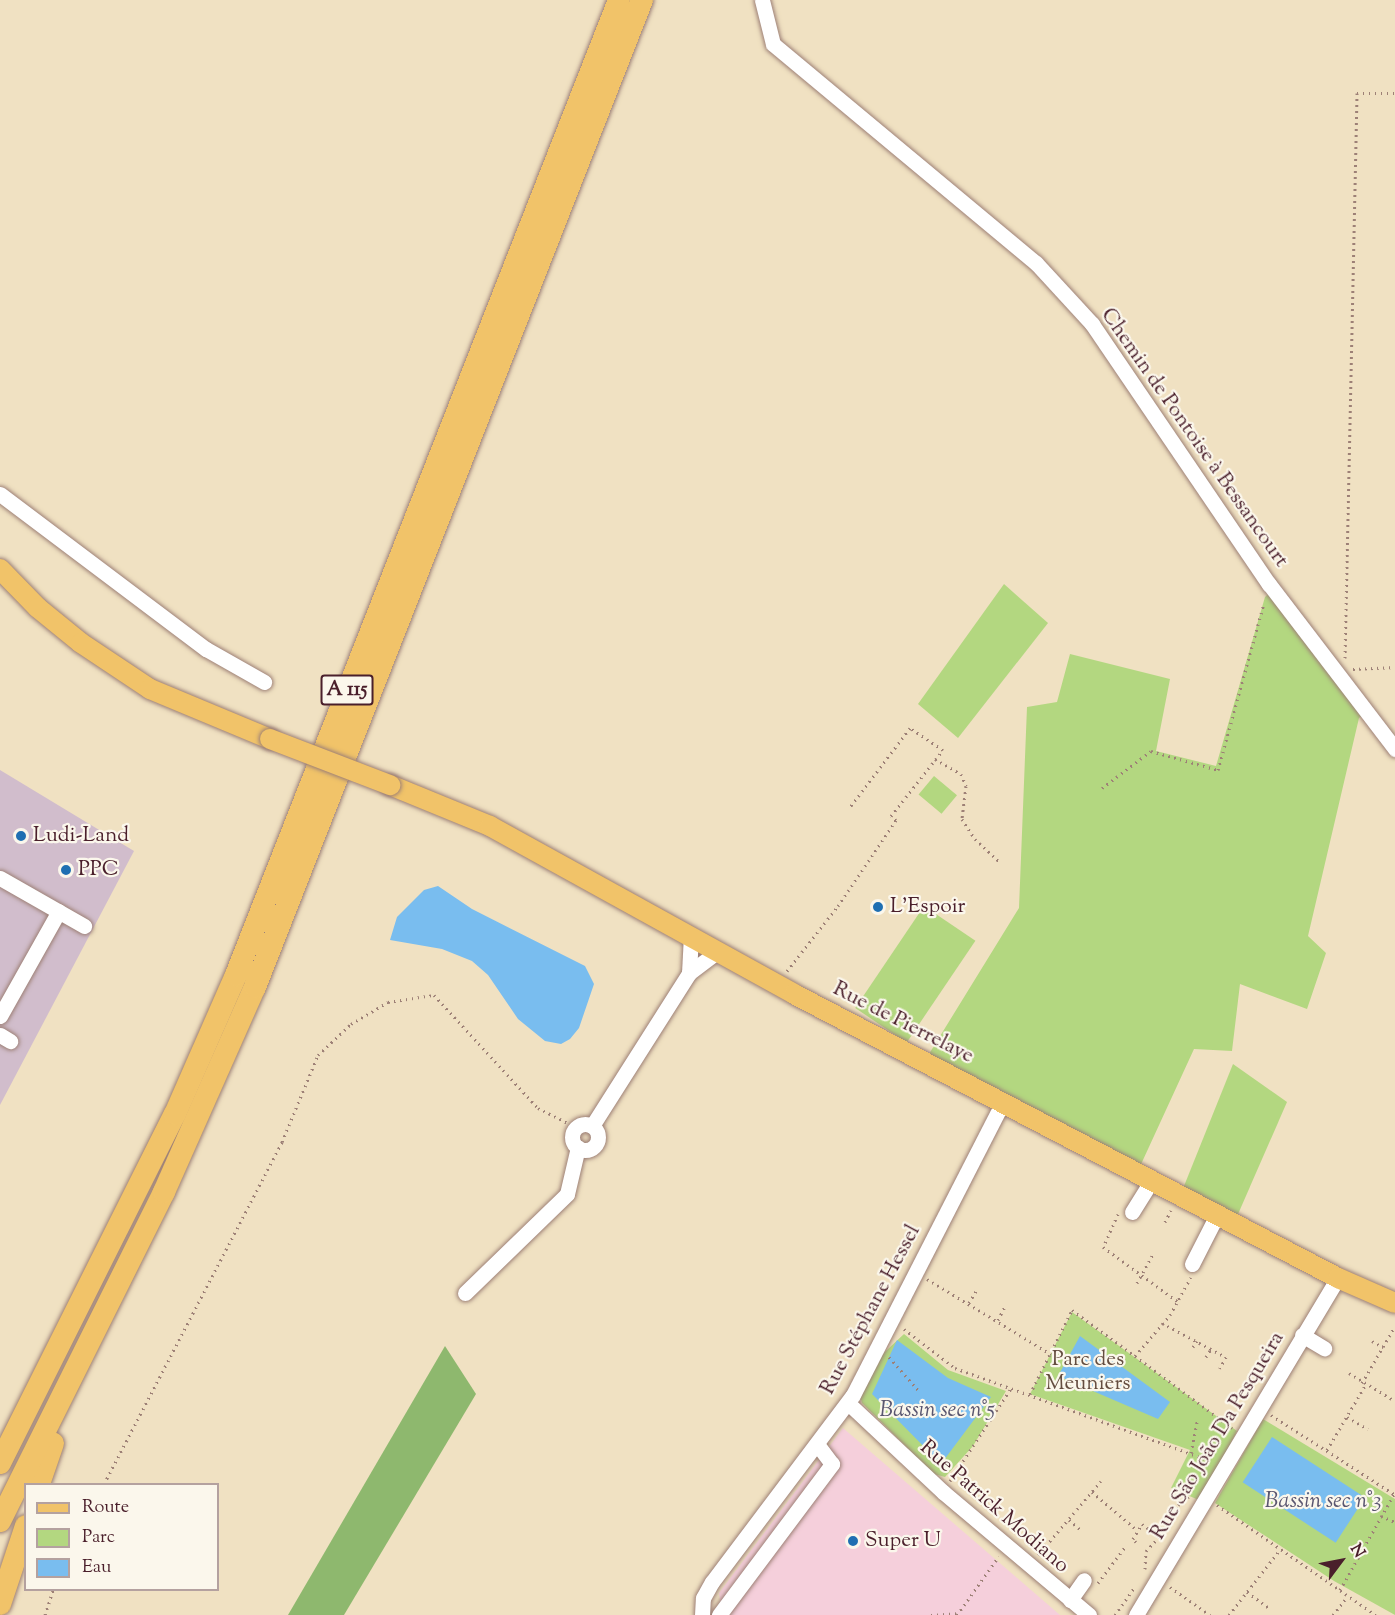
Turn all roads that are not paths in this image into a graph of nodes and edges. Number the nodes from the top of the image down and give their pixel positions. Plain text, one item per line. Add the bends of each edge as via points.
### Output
1 (619, 0) edge
2 (642, 0) edge
3 (762, 0) edge
4 (0, 494) edge
5 (0, 570) edge
6 (264, 682) dead end
7 (1395, 749) edge
8 (0, 878) edge
9 (58, 911) junction
10 (84, 926) dead end
11 (691, 936) junction
12 (718, 951) junction
13 (689, 972) junction
14 (0, 1016) edge
15 (1003, 1102) junction
16 (584, 1126) junction
17 (578, 1147) junction
18 (1151, 1180) junction
19 (1127, 1208) road end
20 (1217, 1215) junction
21 (1192, 1264) road end
22 (1338, 1278) junction
23 (465, 1293) dead end
24 (1395, 1303) edge
25 (1302, 1335) junction
26 (1324, 1348) dead end
27 (49, 1367) junction
28 (848, 1403) junction
29 (56, 1413) junction
30 (0, 1433) edge
31 (817, 1444) junction
32 (0, 1463) edge
33 (40, 1483) edge
34 (0, 1521) edge
35 (24, 1532) edge
36 (1084, 1580) dead end
37 (0, 1604) edge
38 (1079, 1607) edge
39 (702, 1615) edge
40 (719, 1615) edge
41 (1136, 1615) edge

1 - 27 highway, A 115 via 236,975 175,1114
2 - 29 highway, A 115 via 255,987 164,1192
3 - 7 street, Chemin de Pontoise à Bessancourt via 772,44 1036,263 1092,324 1269,584
4 - 6 street via 206,650
5 - 11 main road, Rue de Pierrelaye, bridge via 73,636 150,689 490,826
8 - 9 street
9 - 10 street
9 - 14 street
11 - 12 main road, Rue de Pierrelaye
11 - 13 street
12 - 13 street
12 - 15 main road, Rue de Pierrelaye
13 - 16 street
15 - 18 main road, Rue de Pierrelaye
15 - 28 street, Rue Stéphane Hessel
16 - 17 street via 572,1133
16 - 17 street via 598,1140 590,1149
17 - 23 street via 567,1194
18 - 19 street
18 - 20 main road, Rue de Pierrelaye
20 - 21 street
20 - 22 main road, Rue de Pierrelaye
22 - 24 main road, Rue de Pierrelaye
22 - 25 street, Rue São João Da Pesqueira
25 - 26 street
25 - 41 street, Rue São João Da Pesqueira via 1244,1436 1202,1494 1151,1578
27 - 30 highway via 35,1379
27 - 32 highway, A 115
28 - 31 street, Rue Stéphane Hessel
28 - 38 street, Rue Patrick Modiano via 943,1492
29 - 33 highway via 52,1444
29 - 34 highway, A 115
31 - 39 street, Rue Stéphane Hessel via 712,1582 704,1598
31 - 40 street via 832,1464
35 - 37 highway
36 - 38 street

